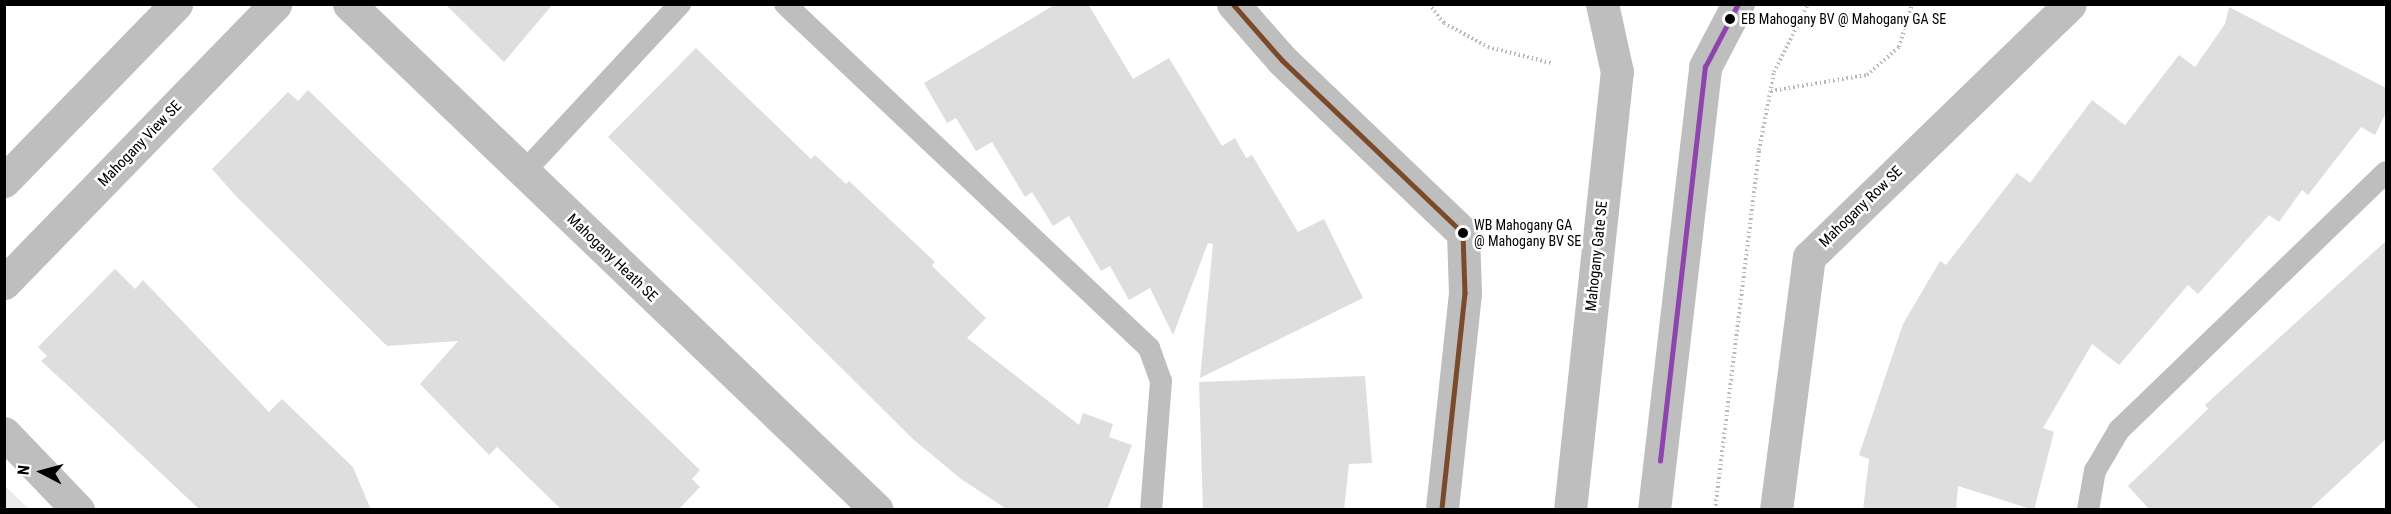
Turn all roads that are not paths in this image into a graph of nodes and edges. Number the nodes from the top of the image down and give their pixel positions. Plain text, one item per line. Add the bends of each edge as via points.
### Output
1 (176, 4) edge
2 (275, 4) edge
3 (349, 4) edge
4 (680, 4) edge
5 (785, 4) edge
6 (1233, 4) edge
7 (1602, 4) edge
8 (1738, 4) edge
9 (2070, 4) edge
10 (2386, 172) edge
11 (524, 173) junction
12 (4, 182) edge
13 (4, 283) edge
14 (4, 433) edge
15 (78, 510) edge
16 (877, 510) edge
17 (1151, 510) edge
18 (1442, 510) edge
19 (1570, 510) edge
20 (1654, 510) edge
21 (1776, 510) edge
22 (2088, 510) edge

1 - 12 street
2 - 13 street, Mahogany View SE
3 - 11 street, Mahogany Heath SE
4 - 11 lane
5 - 17 lane via 1149,348 1161,381
6 - 18 street via 1282,60 1463,234 1465,293
7 - 19 street, Mahogany Gate SE via 1617,72
8 - 20 street via 1705,67
9 - 21 street, Mahogany Row SE via 1809,257
10 - 22 lane via 2119,430 2095,471
11 - 16 street, Mahogany Heath SE
14 - 15 street

